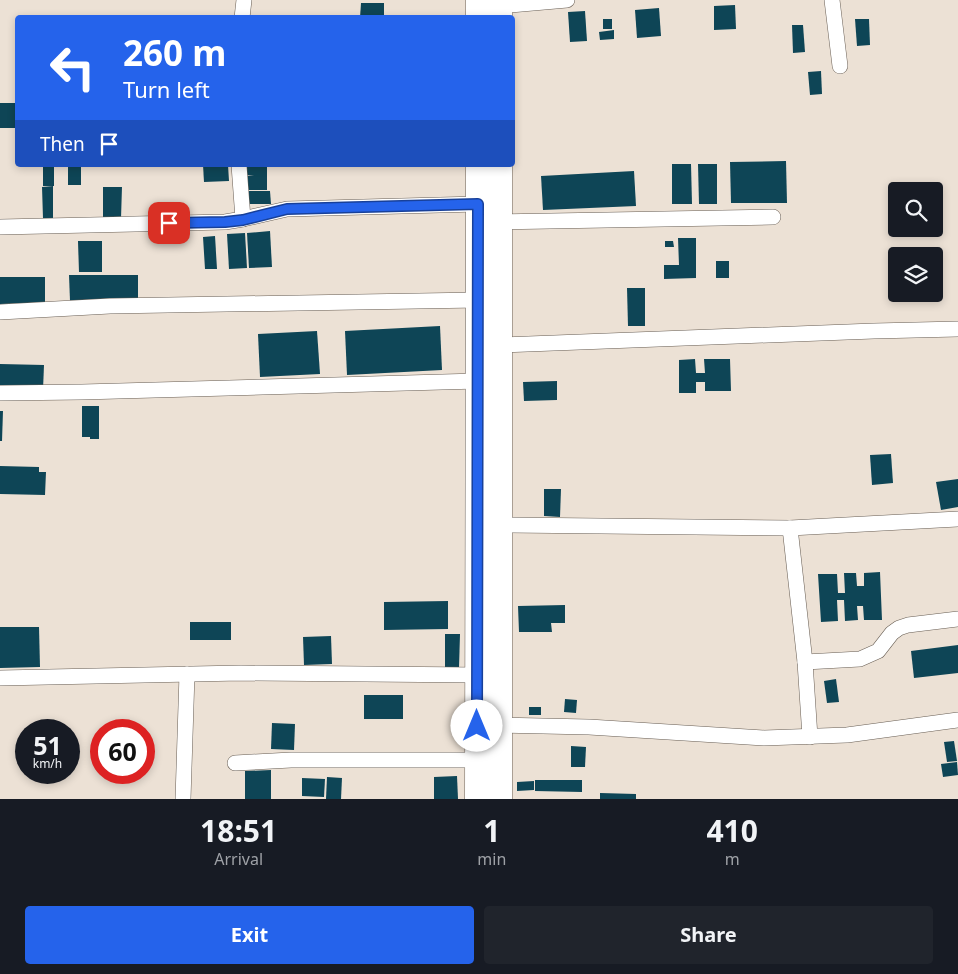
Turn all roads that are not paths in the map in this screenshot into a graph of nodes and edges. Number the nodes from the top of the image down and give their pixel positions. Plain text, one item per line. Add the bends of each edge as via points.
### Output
1 (244, 0) edge
2 (566, 0) edge
3 (832, 0) edge
4 (494, 6) edge
5 (242, 15) edge
6 (482, 15) edge
7 (840, 66) dead end
8 (239, 167) edge
9 (478, 167) edge
10 (500, 167) edge
11 (478, 204) junction
12 (773, 218) dead end
13 (243, 220) junction
14 (500, 222) junction
15 (0, 227) edge
16 (478, 300) junction
17 (0, 312) edge
18 (958, 329) edge
19 (500, 345) junction
20 (478, 381) junction
21 (0, 393) edge
22 (958, 519) edge
23 (500, 525) junction
24 (790, 528) junction
25 (958, 619) edge
26 (806, 662) junction
27 (187, 674) junction
28 (477, 675) junction
29 (0, 678) edge
30 (958, 720) edge
31 (500, 725) junction
32 (810, 737) junction
33 (477, 760) junction
34 (235, 763) dead end
35 (183, 799) edge
36 (477, 799) edge
37 (500, 799) edge

1 - 5 street
2 - 4 street
3 - 7 street
4 - 6 main road
8 - 13 street
9 - 11 main road
10 - 14 main road
11 - 13 street via 287,209
11 - 16 main road
12 - 14 street
13 - 15 street
14 - 19 main road
16 - 17 street via 110,306
16 - 20 main road
18 - 19 street
19 - 23 main road
20 - 21 street
20 - 28 main road
22 - 24 street
23 - 24 street
23 - 31 main road
24 - 26 street
25 - 26 street via 899,628 878,650 860,659
26 - 32 street
27 - 28 street
27 - 29 street
27 - 35 street
28 - 33 main road
30 - 32 street
31 - 32 street via 764,738
31 - 37 main road
33 - 34 street
33 - 36 main road

